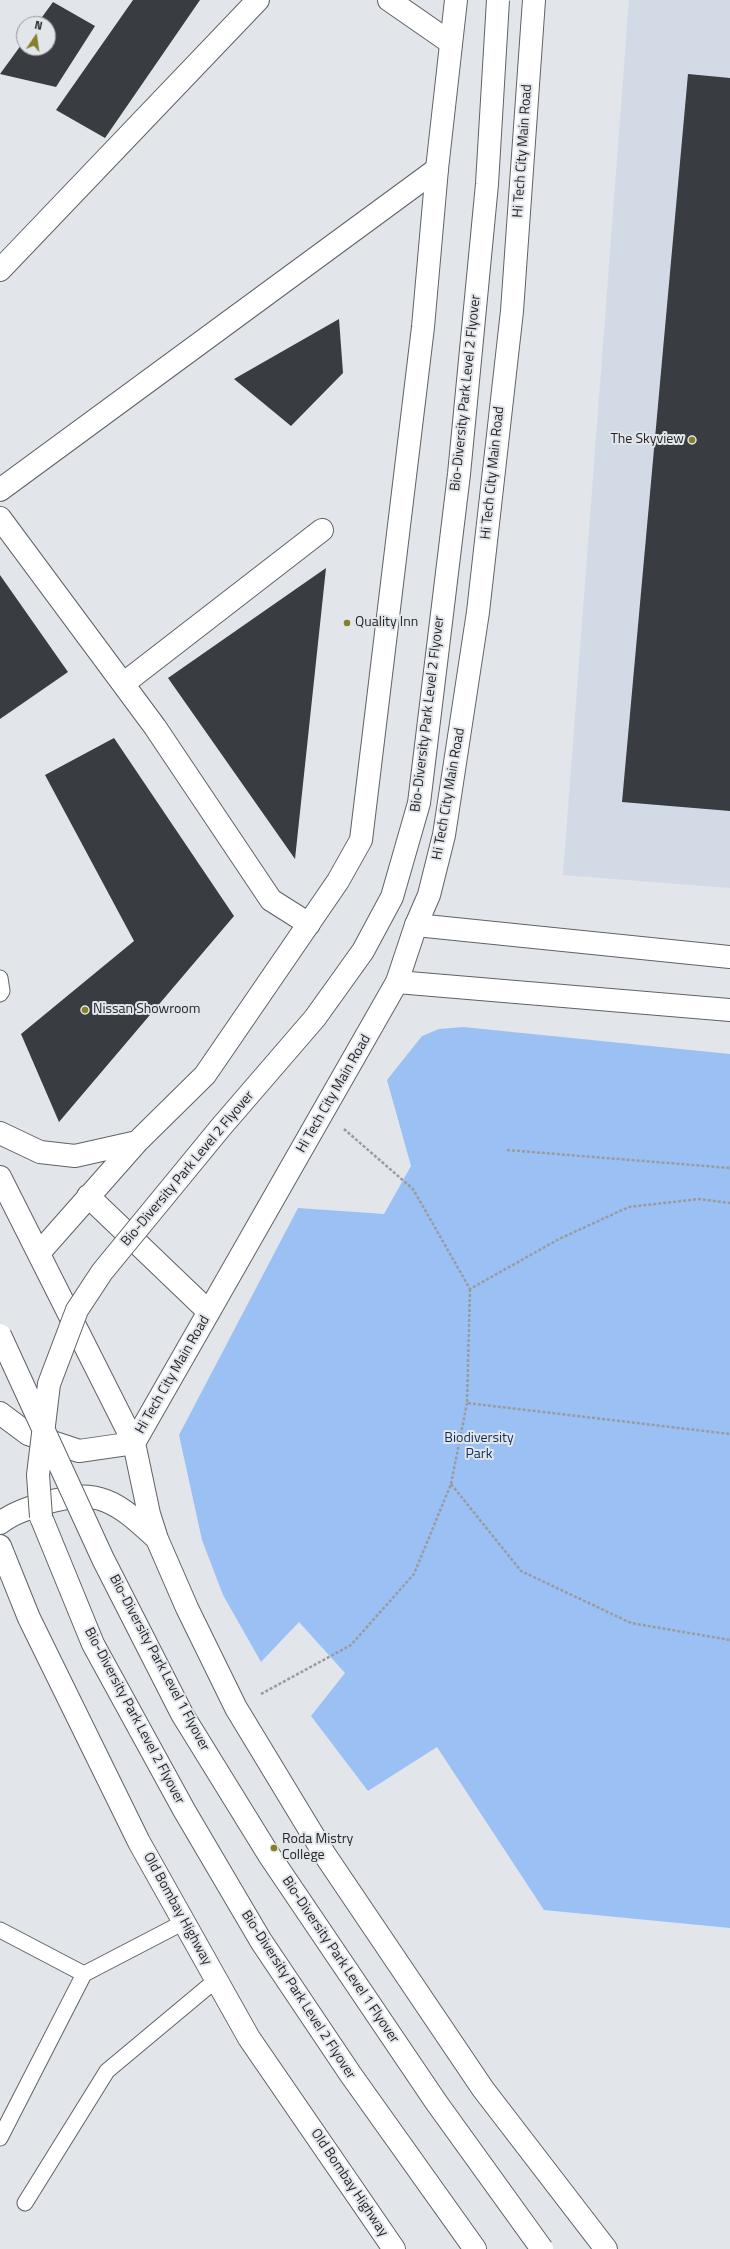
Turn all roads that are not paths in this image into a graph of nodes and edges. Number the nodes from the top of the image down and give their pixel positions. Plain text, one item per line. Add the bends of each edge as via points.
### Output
1 (258, 0) edge
2 (389, 0) edge
3 (456, 0) edge
4 (498, 0) edge
5 (534, 0) edge
6 (451, 43) junction
7 (436, 169) junction
8 (0, 270) edge
9 (0, 490) edge
10 (0, 518) edge
11 (322, 530) dead end
12 (123, 684) junction
13 (309, 924) junction
14 (416, 925) junction
15 (730, 956) edge
16 (0, 978) edge
17 (397, 982) junction
18 (0, 994) edge
19 (730, 1010) edge
20 (0, 1133) edge
21 (137, 1142) junction
22 (0, 1177) edge
23 (88, 1196) junction
24 (39, 1253) junction
25 (210, 1312) junction
26 (0, 1335) edge
27 (0, 1413) edge
28 (134, 1443) junction
29 (0, 1523) edge
30 (157, 1539) junction
31 (0, 1546) edge
32 (184, 1922) junction
33 (0, 1930) edge
34 (84, 1974) junction
35 (216, 1980) junction
36 (0, 2138) edge
37 (25, 2203) dead end
38 (394, 2249) edge
39 (475, 2249) edge
40 (542, 2249) edge
41 (606, 2249) edge

1 - 8 main road
2 - 6 main road
3 - 6 main road
4 - 39 main road, Bio-Diversity Park Level 2 Flyover, bridge via 487,184 458,482 419,803 392,897 363,951 315,1018 102,1272 77,1310 49,1384 38,1475 40,1517 93,1644 184,1810 260,1941 351,2075
5 - 14 main road, Hi Tech City Main Road via 512,311 478,612 444,835 429,895
6 - 7 main road
7 - 9 main road
7 - 13 main road via 423,328 361,840 338,881
10 - 12 main road
11 - 12 main road
12 - 13 main road via 155,727 271,900
13 - 21 main road via 205,1075
14 - 15 main road
14 - 17 main road, Hi Tech City Main Road
16 - 18 lane
17 - 19 main road
17 - 25 main road, Hi Tech City Main Road
20 - 21 main road via 40,1152 74,1156
21 - 23 main road
22 - 24 main road
23 - 24 main road
23 - 25 main road
24 - 28 main road
25 - 28 main road, Hi Tech City Main Road
26 - 40 main road, Bio-Diversity Park Level 1 Flyover, bridge via 103,1559 182,1714 269,1855 436,2102
27 - 28 main road, Hi Tech City Main Road via 28,1434 80,1451
28 - 30 main road
29 - 30 main road via 28,1508 57,1499 85,1495 126,1510
30 - 41 main road via 187,1608 236,1708 325,1855 483,2089
31 - 32 main road, Old Bombay Highway via 32,1625 139,1842
32 - 34 lane
32 - 35 main road, Old Bombay Highway
33 - 34 lane
34 - 36 lane
35 - 37 lane via 108,2071
35 - 38 main road, Old Bombay Highway via 249,2038

